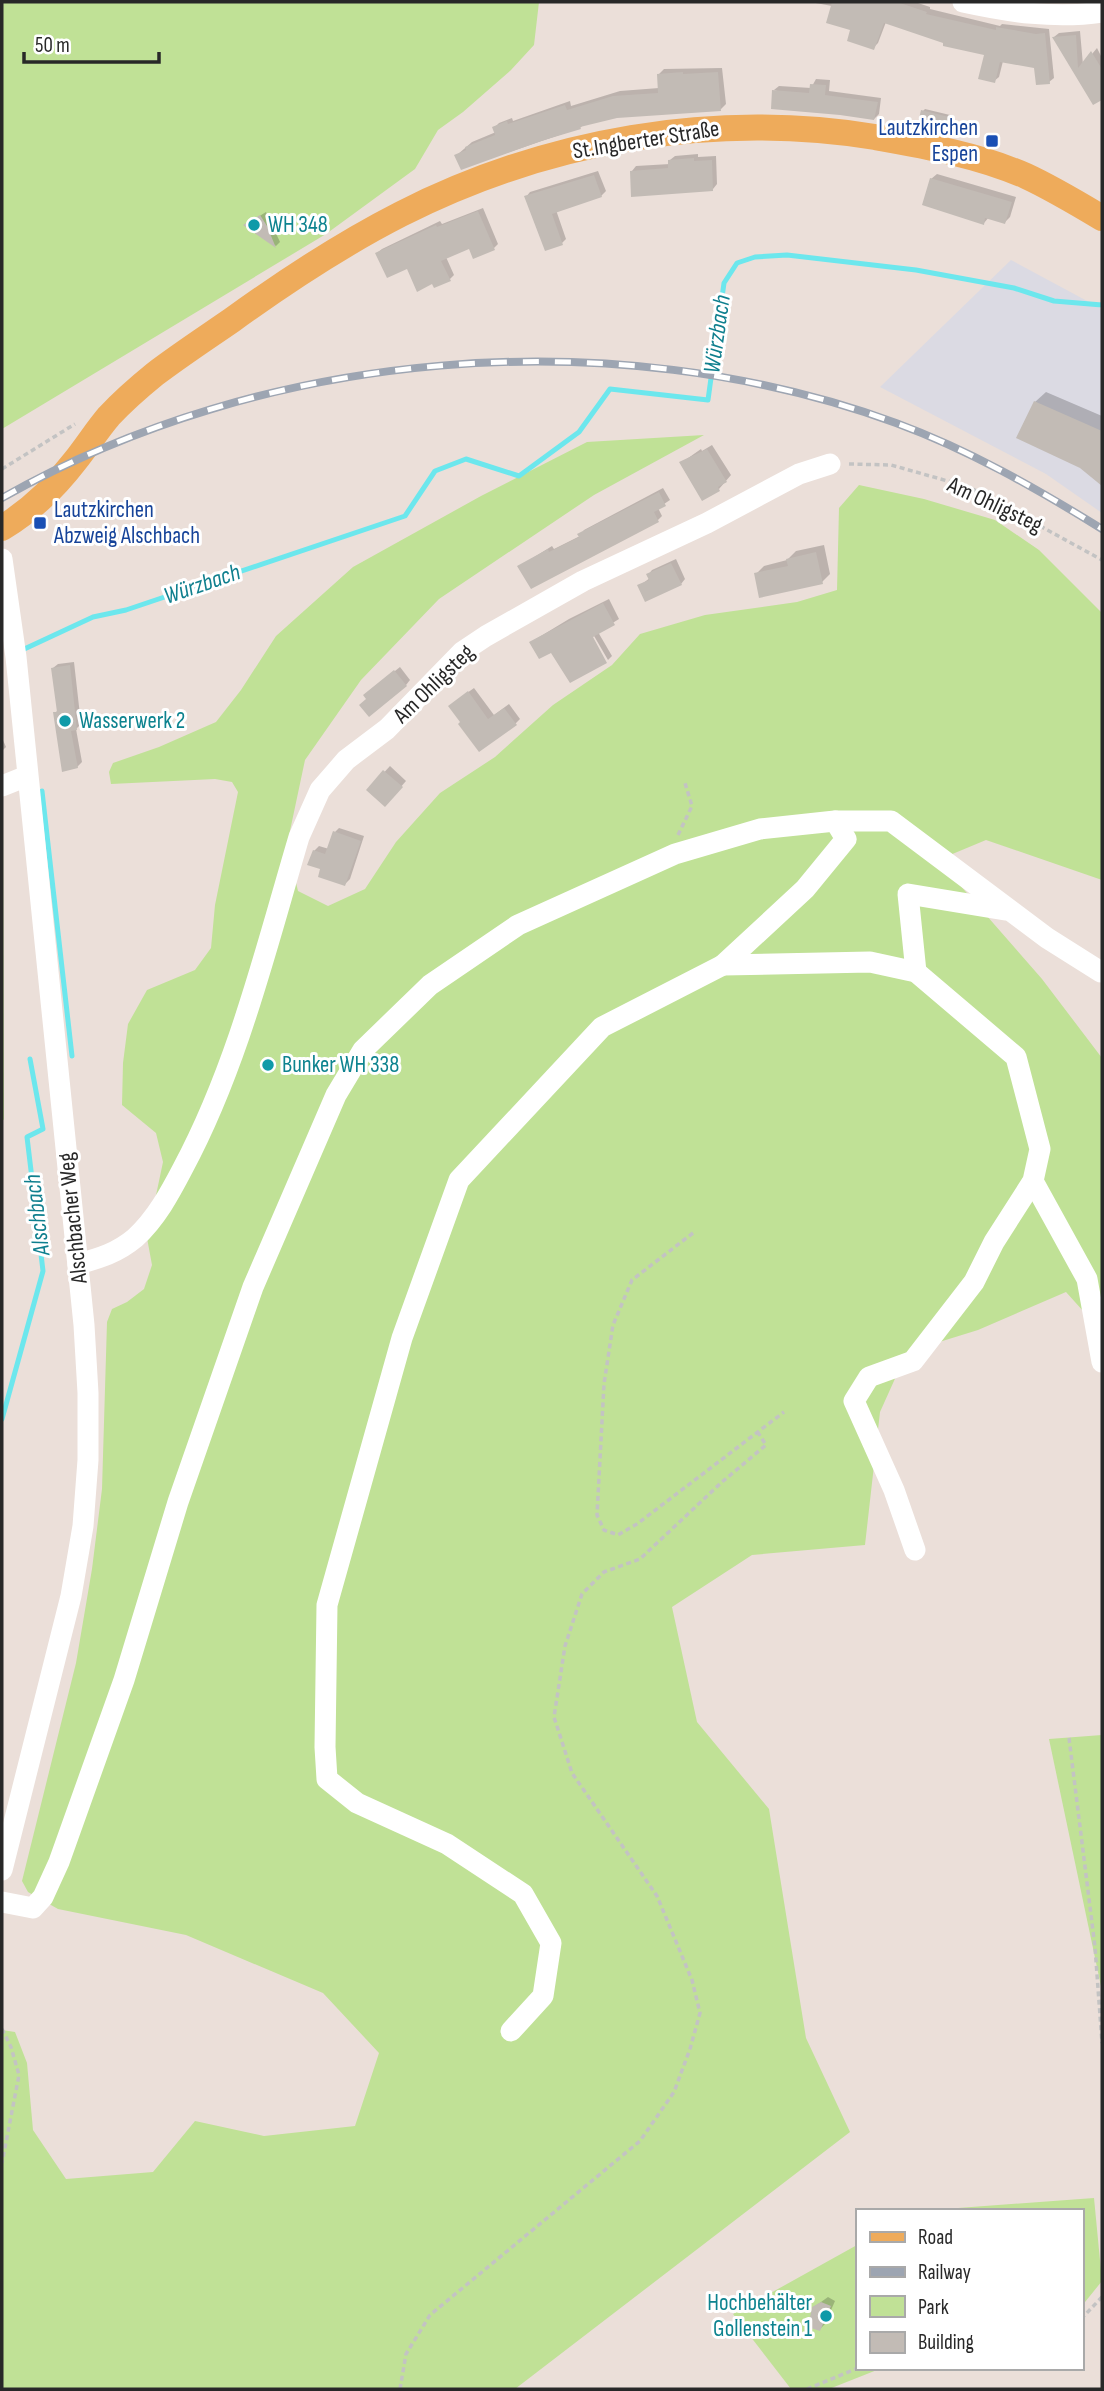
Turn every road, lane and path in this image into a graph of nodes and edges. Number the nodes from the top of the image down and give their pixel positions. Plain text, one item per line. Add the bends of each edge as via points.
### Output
1 (963, 2) edge
2 (1102, 12) edge
3 (1102, 218) edge
4 (108, 417) junction
5 (830, 464) joint
6 (2, 469) edge
7 (2, 528) edge
8 (2, 559) edge
9 (1102, 560) edge
10 (27, 776) junction
11 (685, 783) dead end
12 (2, 786) edge
13 (835, 821) junction
14 (675, 854) junction
15 (1011, 911) junction
16 (723, 965) junction
17 (916, 972) junction
18 (1101, 972) edge
19 (1033, 1181) junction
20 (693, 1233) dead end
21 (78, 1264) junction
22 (1102, 1362) edge
23 (784, 1412) dead end
24 (757, 1432) junction
25 (915, 1550) dead end
26 (1069, 1738) dead end
27 (2, 1870) edge
28 (2, 1902) edge
29 (2, 2029) edge
30 (511, 2031) dead end
31 (1102, 2043) edge
32 (2, 2162) edge
33 (1102, 2297) edge
34 (1083, 2317) edge
35 (856, 2369) edge
36 (400, 2389) edge
37 (807, 2389) edge

1 - 2 street via 1042,15
3 - 4 main road, St.Ingberter Straße via 1025,176 950,151 829,131 739,126 634,137 559,153 452,190 359,237 157,373
4 - 6 path via 73,424
4 - 7 main road, St.Ingberter Straße via 56,484
5 - 9 path, Am Ohligsteg via 891,465 969,488
5 - 21 street, Am Ohligsteg via 799,474 583,581 486,636 462,653 387,729 346,760 310,808 229,1066 181,1173 152,1220 135,1237 113,1254
8 - 10 street, Alschbacher Weg
10 - 12 street
10 - 21 street, Alschbacher Weg
11 - 14 path via 692,806 679,830
13 - 14 street via 760,829
13 - 15 street via 891,821
13 - 16 street via 846,839 805,889
14 - 28 street via 518,925 430,985 363,1050 336,1095 253,1287 60,1862 33,1908
15 - 17 street via 908,894
15 - 18 street
16 - 17 street via 870,962
16 - 30 street via 602,1027 458,1180 402,1338 327,1605 327,1779 357,1803 447,1844 523,1894 551,1943 543,1996
17 - 19 street via 1016,1057 1040,1149
19 - 22 street via 1087,1279
19 - 25 street via 974,1282 914,1362 869,1377 854,1401
20 - 24 path via 632,1280 613,1325 604,1384 597,1515 604,1530 618,1535 637,1524
21 - 27 street, Alschbacher Weg via 88,1393 83,1526 71,1597
23 - 24 path
24 - 36 path via 766,1446 640,1559 604,1573 582,1594 565,1646 554,1717 572,1773 657,1896 692,1980 699,2013 686,2060 674,2092 640,2141 430,2315 406,2354
26 - 31 path
29 - 32 path via 19,2075
33 - 34 path
35 - 37 path

